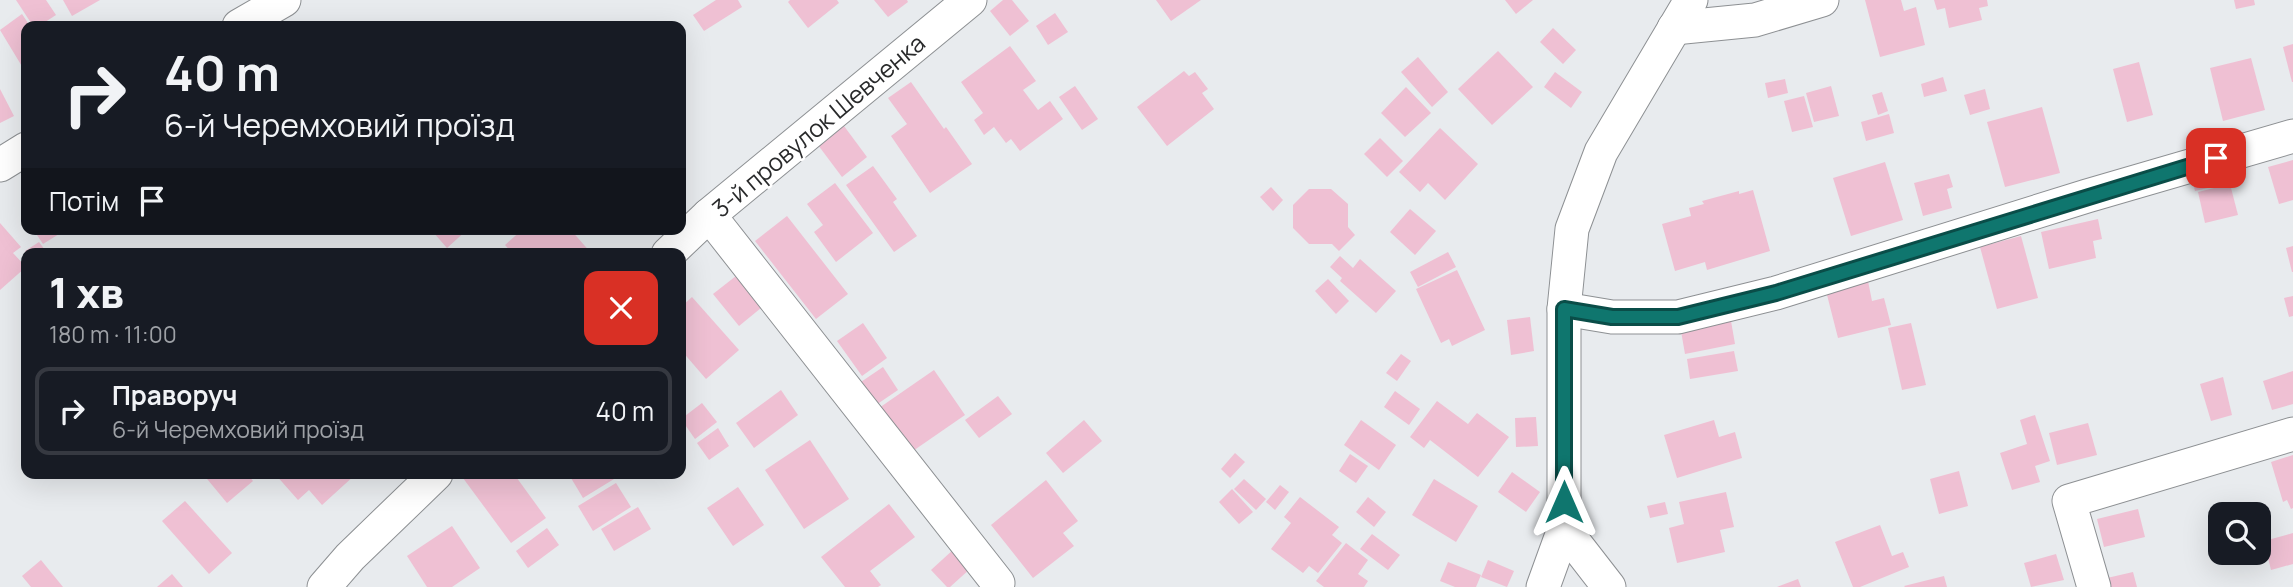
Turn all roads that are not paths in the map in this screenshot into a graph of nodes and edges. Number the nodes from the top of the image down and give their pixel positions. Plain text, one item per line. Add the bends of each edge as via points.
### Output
1 (284, 0) edge
2 (970, 0) edge
3 (1822, 0) edge
4 (1682, 14) edge
5 (248, 21) edge
6 (2293, 136) edge
7 (21, 152) edge
8 (0, 165) edge
9 (709, 215) junction
10 (674, 248) edge
11 (1564, 309) junction
12 (2293, 434) edge
13 (431, 479) edge
14 (1564, 529) junction
15 (998, 583) dead end
16 (324, 587) edge
17 (1543, 587) edge
18 (1609, 587) edge
19 (2094, 587) edge

1 - 5 street
2 - 9 street, 3-й провулок Шевченка
3 - 4 street via 1755,20
4 - 11 street via 1601,152 1572,229
6 - 11 street via 1776,293 1678,317 1612,317
7 - 8 street
9 - 10 street, 3-й провулок Шевченка
9 - 15 street
11 - 14 street
12 - 19 street via 2069,501
13 - 16 street
14 - 17 street
14 - 18 street

